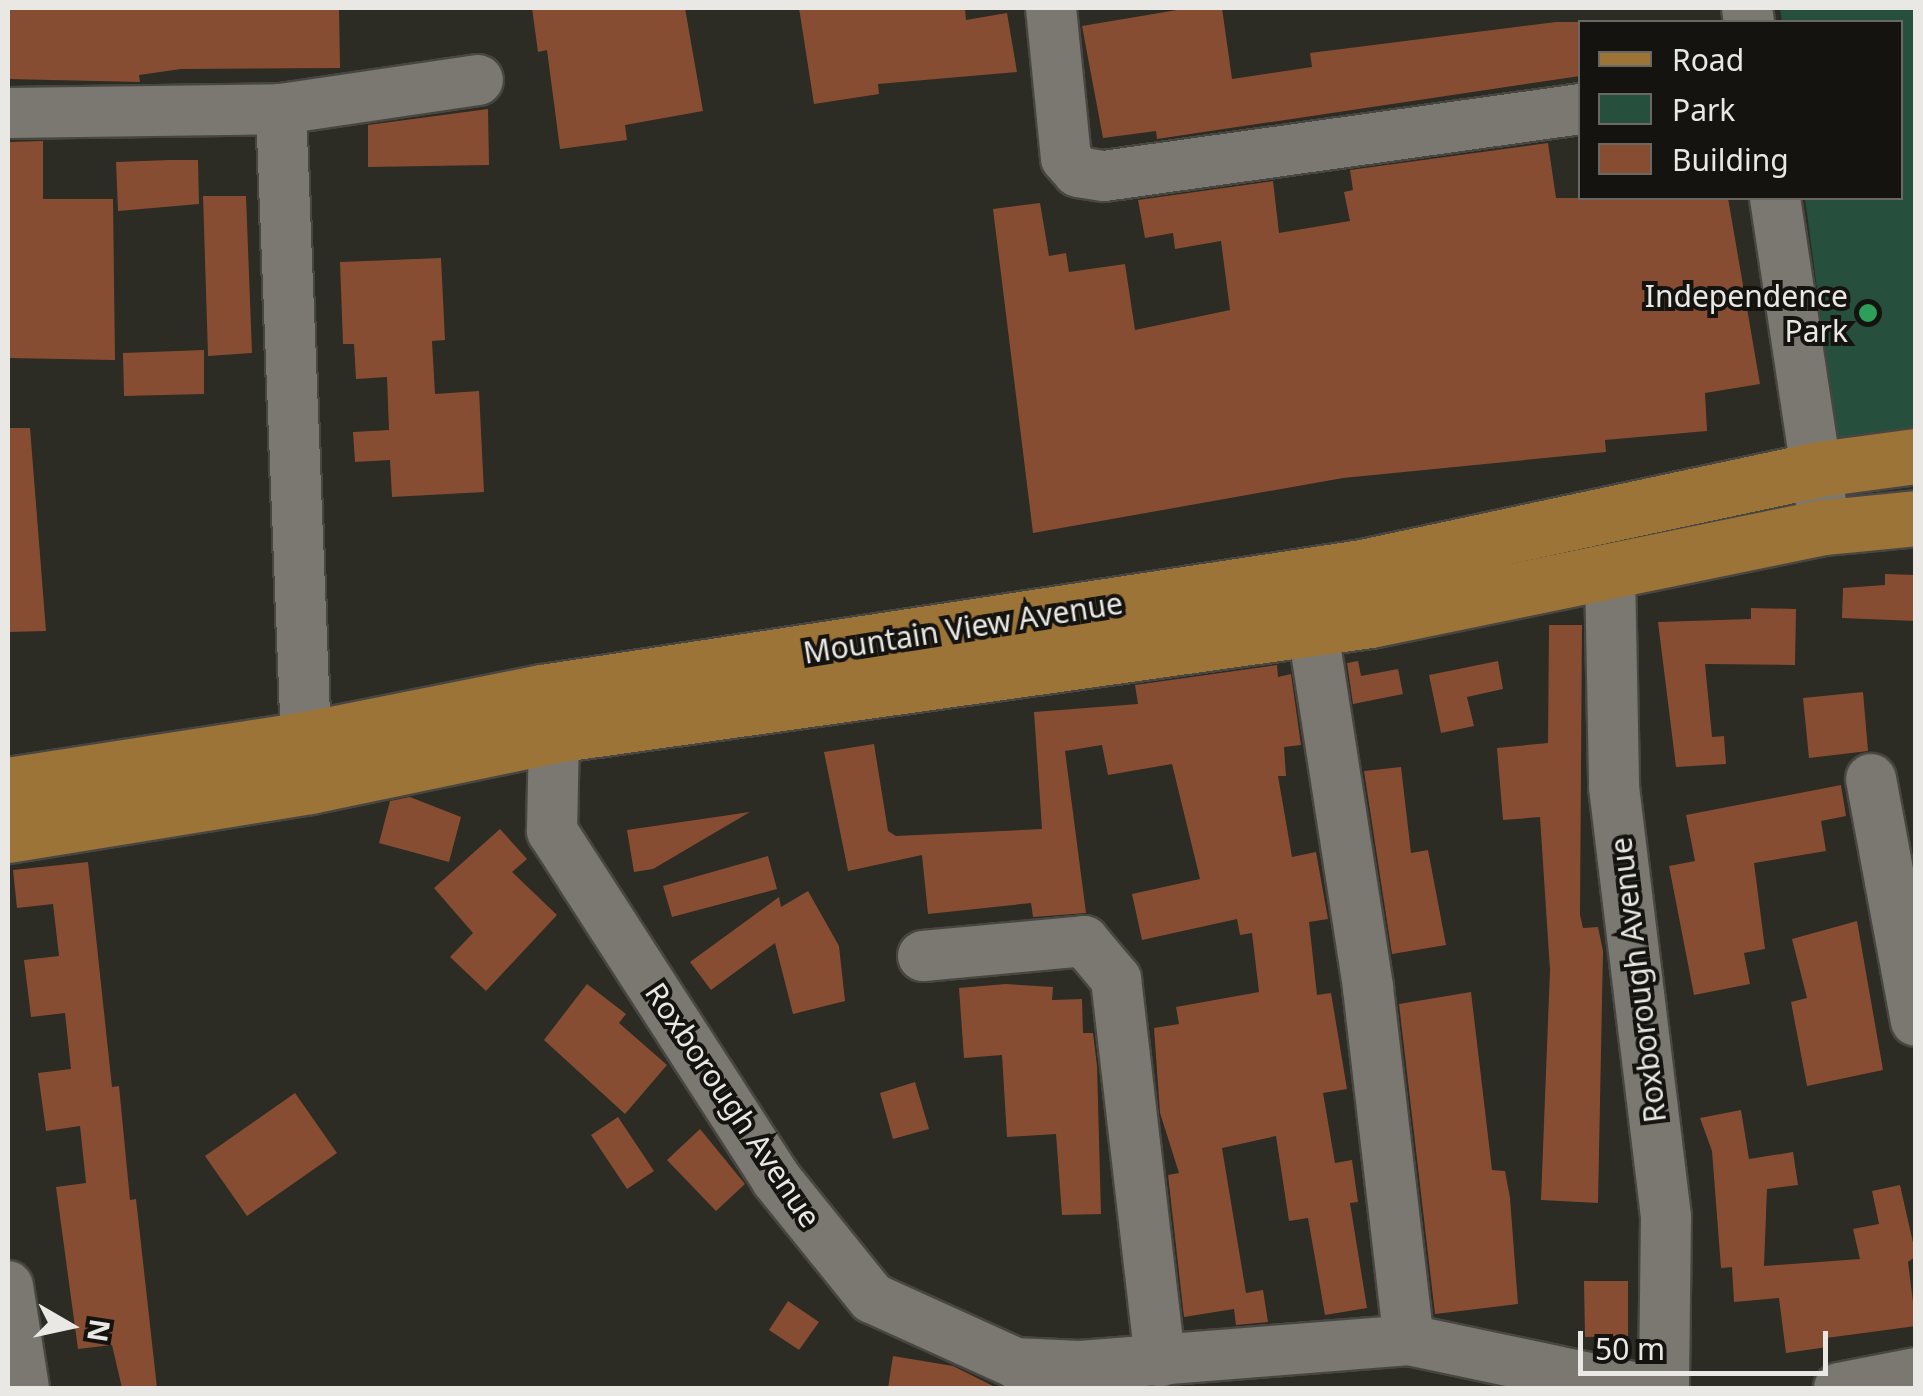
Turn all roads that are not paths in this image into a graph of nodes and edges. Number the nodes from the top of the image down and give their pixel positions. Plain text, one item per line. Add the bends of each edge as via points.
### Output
1 (1051, 8) edge
2 (478, 80) dead end
3 (281, 109) junction
4 (1578, 109) edge
5 (8, 113) edge
6 (1775, 200) edge
7 (1916, 456) edge
8 (1818, 469) junction
9 (1916, 518) edge
10 (1825, 526) junction
11 (1362, 567) junction
12 (1610, 572) junction
13 (1370, 620) junction
14 (1312, 625) junction
15 (554, 735) junction
16 (306, 739) junction
17 (247, 771) junction
18 (1871, 778) dead end
19 (8, 785) edge
20 (8, 834) edge
21 (923, 956) dead end
22 (1916, 1022) edge
23 (8, 1286) edge
24 (1409, 1340) junction
25 (1160, 1360) junction
26 (1916, 1372) edge
27 (1578, 1383) edge
28 (24, 1388) edge
29 (1637, 1388) edge
30 (1664, 1388) edge
31 (1839, 1388) edge

1 - 4 street via 1066,158 1078,172 1104,176
2 - 3 street
3 - 5 street
3 - 16 street
6 - 8 street
7 - 8 main road, Mountain View Avenue
8 - 10 street
8 - 11 main road, Mountain View Avenue
9 - 10 main road, Mountain View Avenue
10 - 12 main road, Mountain View Avenue
11 - 13 main road
11 - 16 main road, Mountain View Avenue via 542,692
12 - 13 main road, Mountain View Avenue
12 - 30 street, Roxborough Avenue via 1614,787 1666,1216
13 - 14 main road, Mountain View Avenue
14 - 15 main road, Mountain View Avenue
14 - 24 street via 1368,988
15 - 17 main road, Mountain View Avenue
15 - 25 street, Roxborough Avenue via 552,831 776,1180 872,1298 1015,1363
16 - 17 main road, Mountain View Avenue
17 - 19 main road, Mountain View Avenue
17 - 20 main road, Mountain View Avenue
18 - 22 street
21 - 25 street via 1084,941 1116,979
23 - 28 street
24 - 25 street, Roxborough Avenue
24 - 27 street, Roxborough Avenue
26 - 31 street
27 - 29 street, Roxborough Avenue

